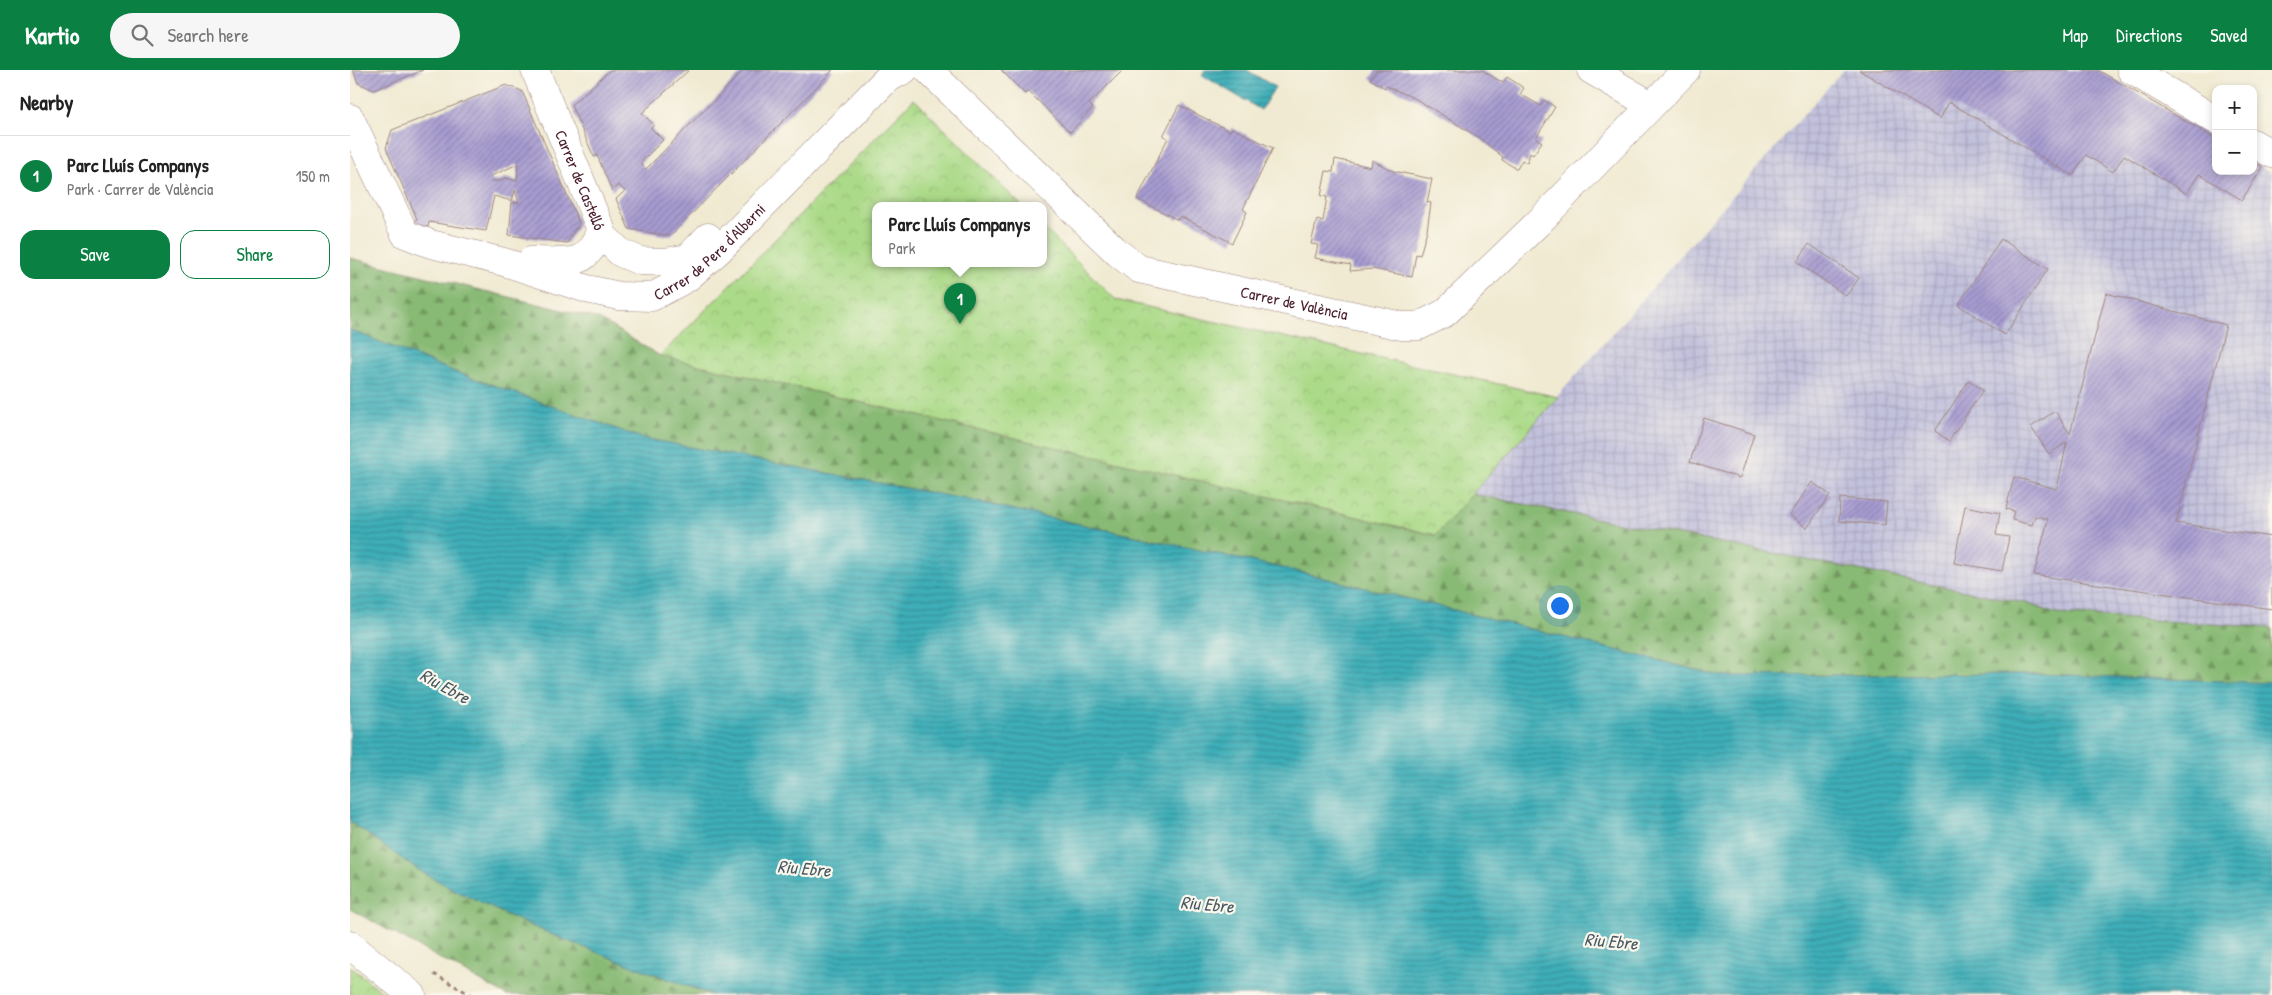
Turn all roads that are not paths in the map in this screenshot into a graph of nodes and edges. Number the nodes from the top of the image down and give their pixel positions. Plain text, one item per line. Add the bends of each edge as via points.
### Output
1 (534, 70) edge
2 (876, 70) edge
3 (920, 70) edge
4 (1591, 70) edge
5 (1686, 70) edge
6 (2131, 70) edge
7 (1651, 105) junction
8 (350, 118) edge
9 (2212, 118) edge
10 (2257, 145) edge
11 (2272, 154) edge
12 (601, 229) junction
13 (504, 262) junction
14 (350, 945) edge
15 (412, 995) edge

1 - 12 street, Carrer de Castelló
2 - 12 street, Carrer de Castelló via 688,258 665,262 640,261 621,253 604,237
3 - 7 street, Carrer de València via 1028,164 1138,269 1402,326 1419,326 1445,313 1537,224
3 - 13 street, Carrer de Pere d'Alberni via 887,80 718,251 687,278 652,297 619,296 587,289
4 - 7 street
5 - 7 street, Carrer de València
6 - 9 street
8 - 13 street, Carrer de Pere d'Alberni via 405,234 431,244
10 - 11 street
12 - 13 street via 595,246 584,257 570,263
14 - 15 street

